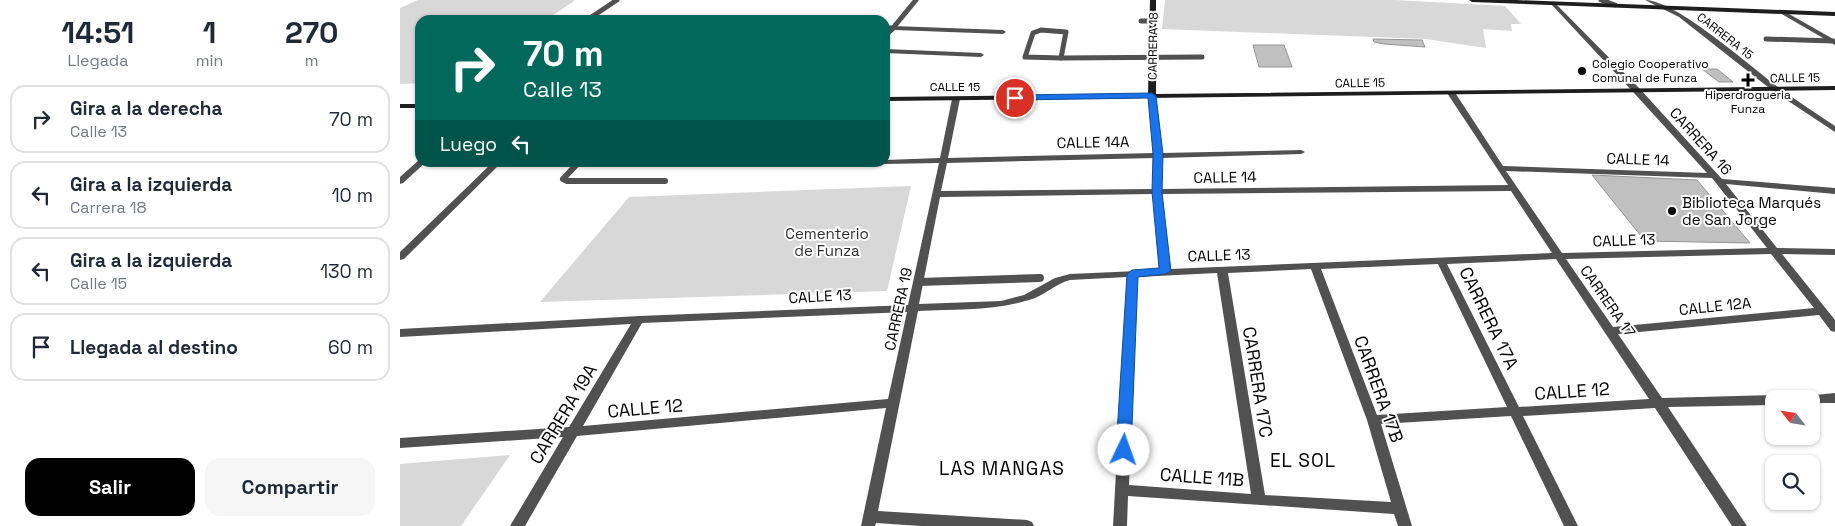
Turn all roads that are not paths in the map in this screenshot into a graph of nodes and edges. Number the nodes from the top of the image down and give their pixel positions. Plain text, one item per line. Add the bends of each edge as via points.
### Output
1 (617, 0) edge
2 (916, 0) edge
3 (1154, 0) edge
4 (1472, 0) edge
5 (1601, 0) edge
6 (1648, 0) edge
7 (1554, 4) junction
8 (1615, 5) junction
9 (1667, 8) junction
10 (1782, 12) junction
11 (1835, 14) edge
12 (594, 15) edge
13 (1142, 21) dead end
14 (1153, 21) junction
15 (893, 28) junction
16 (890, 31) edge
17 (1003, 32) dead end
18 (1766, 39) dead end
19 (1834, 42) edge
20 (890, 51) edge
21 (981, 55) dead end
22 (1202, 57) dead end
23 (1152, 58) junction
24 (1061, 59) junction
25 (1835, 88) edge
26 (1776, 89) junction
27 (1637, 90) junction
28 (1451, 93) junction
29 (1152, 96) junction
30 (890, 99) edge
31 (956, 99) junction
32 (400, 106) edge
33 (415, 106) edge
34 (1831, 125) edge
35 (1835, 130) edge
36 (1301, 152) dead end
37 (1158, 154) junction
38 (944, 160) junction
39 (890, 162) edge
40 (416, 167) edge
41 (493, 167) edge
42 (575, 167) edge
43 (1500, 168) junction
44 (1716, 178) junction
45 (400, 181) edge
46 (666, 181) dead end
47 (1512, 188) junction
48 (1835, 191) edge
49 (1157, 192) junction
50 (938, 194) junction
51 (1773, 250) junction
52 (1835, 252) edge
53 (1558, 256) junction
54 (400, 257) edge
55 (1441, 261) junction
56 (1315, 266) junction
57 (1222, 270) junction
58 (1165, 271) junction
59 (1132, 274) junction
60 (1040, 278) dead end
61 (919, 282) junction
62 (914, 307) junction
63 (1822, 311) junction
64 (640, 320) junction
65 (1835, 328) edge
66 (1610, 331) junction
67 (400, 333) edge
68 (1835, 398) edge
69 (1820, 399) edge
70 (1765, 400) edge
71 (1659, 402) junction
72 (892, 403) junction
73 (1516, 412) junction
74 (1373, 420) junction
75 (572, 432) junction
76 (400, 443) edge
77 (1122, 490) junction
78 (1259, 500) junction
79 (1400, 508) junction
80 (869, 522) edge
81 (517, 526) edge
82 (1027, 526) edge
83 (1120, 526) edge
84 (1405, 526) edge
85 (1571, 526) edge
86 (1740, 526) edge

1 - 12 lane
2 - 15 lane
3 - 14 street, CARRERA 18
4 - 7 street
5 - 8 lane
6 - 9 street, CARRERA 15
7 - 8 street
7 - 27 street, CARRERA 16
8 - 9 street
9 - 10 street
9 - 26 street, CARRERA 15
10 - 11 street
10 - 19 street
13 - 14 lane
14 - 23 street, CARRERA 18
15 - 16 street
15 - 17 street
18 - 19 lane
20 - 21 street
22 - 23 lane
23 - 24 lane
23 - 29 street, CARRERA 18
24 - 24 lane via 1066,32 1041,30 1034,33 1025,57
25 - 26 street, CALLE 15
26 - 27 street, CALLE 15
26 - 34 street, CARRERA 15
27 - 28 street, CALLE 15
27 - 44 street, CARRERA 16
28 - 29 street, CALLE 15
28 - 43 street, CARRERA 17
29 - 31 street, CALLE 15
29 - 37 street, CARRERA 18
30 - 31 street, CALLE 15
31 - 38 street, CARRERA 19
32 - 33 street
34 - 35 street, CARRERA 15
36 - 37 street, CALLE 14A
37 - 38 street, CALLE 14A
37 - 49 street, CARRERA 18
38 - 39 street, CALLE 14A
38 - 50 street, CARRERA 19
40 - 45 street
41 - 54 street
42 - 46 lane via 564,179
43 - 44 street, CALLE 14
43 - 47 street, CARRERA 17
44 - 48 street, CALLE 14
44 - 51 street, CARRERA 16
47 - 49 street, CALLE 14
47 - 53 street, CARRERA 17
49 - 50 street, CALLE 14
49 - 58 street, CARRERA 18
50 - 61 street, CARRERA 19
51 - 52 street, CALLE 13
51 - 53 street, CALLE 13
51 - 63 street, CARRERA 16
53 - 55 street, CALLE 13
53 - 66 street, CARRERA 17
55 - 56 street, CALLE 13
55 - 73 street, CARRERA 17A
56 - 57 street, CALLE 13
56 - 74 street, CARRERA 17B
57 - 58 street, CALLE 13
57 - 78 street, CARRERA 17C
58 - 59 street, CALLE 13
59 - 62 street, CALLE 13 via 1070,277 1028,297 1001,304
59 - 77 street
60 - 61 lane
61 - 62 street, CARRERA 19
62 - 64 street, CALLE 13
62 - 72 street, CARRERA 19
63 - 65 street, CARRERA 16
63 - 66 street, CALLE 12A
64 - 67 street, CALLE 13
64 - 75 street, CARRERA 19A
66 - 71 street, CARRERA 17
68 - 69 street
70 - 71 street, CALLE 12
71 - 73 street, CALLE 12
71 - 86 street, CARRERA 17
72 - 75 street, CALLE 12
72 - 80 street, CARRERA 19
73 - 74 street, CALLE 12
73 - 85 street, CARRERA 17A
74 - 79 street, CARRERA 17B
75 - 76 street, CALLE 12
75 - 81 street, CARRERA 19A
77 - 78 street, CALLE 11B
77 - 83 street
78 - 79 street, CALLE 11B
79 - 84 street, CARRERA 17B
80 - 82 street

